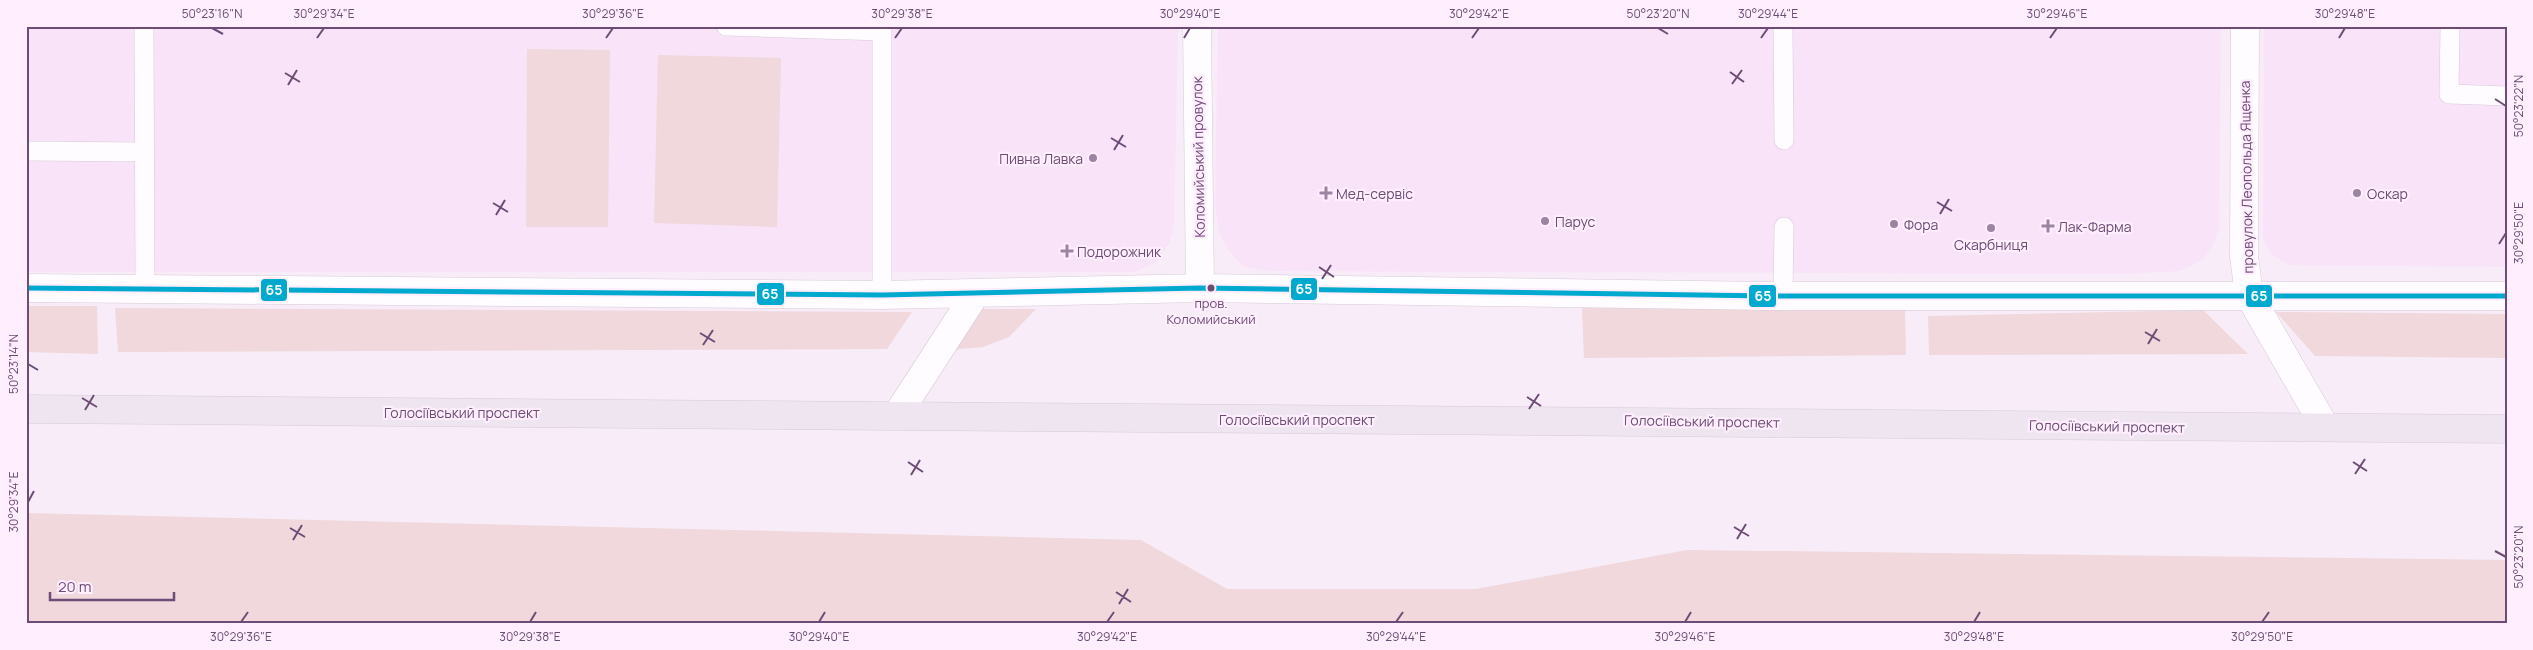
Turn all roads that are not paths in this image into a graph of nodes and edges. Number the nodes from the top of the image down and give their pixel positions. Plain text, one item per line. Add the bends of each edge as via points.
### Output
1 (144, 26) edge
2 (726, 26) edge
3 (1197, 26) edge
4 (1783, 26) edge
5 (2245, 26) edge
6 (2450, 26) edge
7 (882, 29) edge
8 (2507, 96) edge
9 (1784, 140) dead end
10 (26, 151) edge
11 (144, 152) junction
12 (1784, 227) dead end
13 (26, 288) edge
14 (145, 288) junction
15 (1200, 288) junction
16 (976, 293) junction
17 (882, 295) junction
18 (2249, 295) junction
19 (1783, 296) junction
20 (2507, 296) edge
21 (26, 409) edge
22 (897, 415) junction
23 (2325, 427) junction
24 (2507, 429) edge

1 - 11 lane
2 - 7 lane
3 - 15 street, Коломийський провулок
4 - 9 lane
5 - 18 street, провулок Леопольда Ященка via 2244,256
6 - 8 lane via 2449,94
7 - 17 lane
10 - 11 lane
11 - 14 lane
12 - 19 lane
13 - 14 street
14 - 17 street
15 - 16 street
15 - 19 street
16 - 17 street
16 - 22 street
18 - 19 street
18 - 20 street
18 - 23 street, провулок Леопольда Ященка
21 - 22 highway, Голосіївський проспект
22 - 23 highway, Голосіївський проспект
23 - 24 highway, Голосіївський проспект

